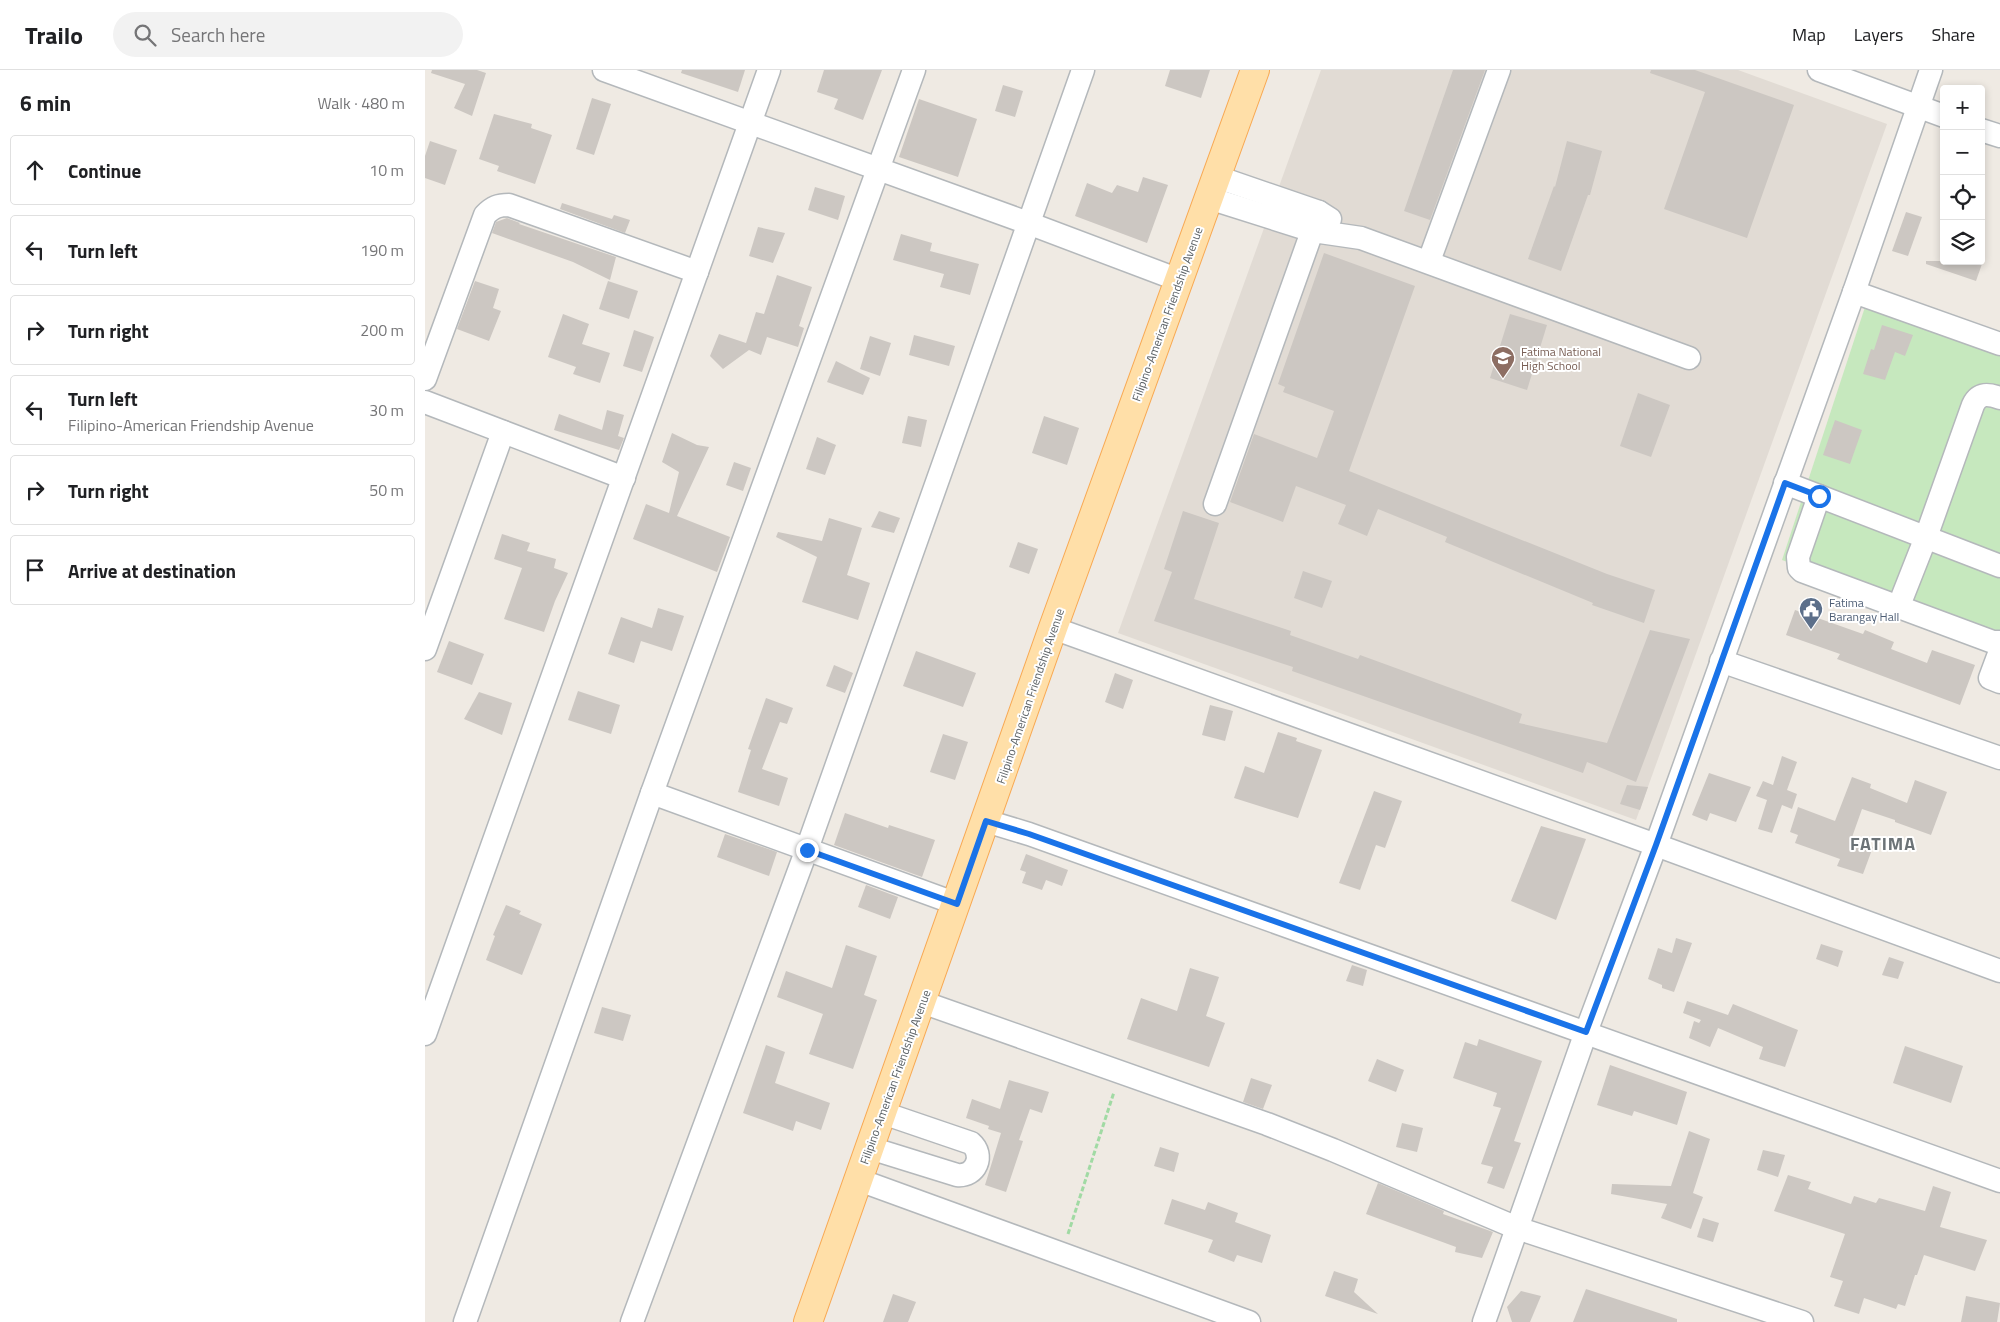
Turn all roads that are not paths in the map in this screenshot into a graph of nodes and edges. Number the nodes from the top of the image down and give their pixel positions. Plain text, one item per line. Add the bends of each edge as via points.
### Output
1 (769, 70) edge
2 (914, 70) edge
3 (1083, 70) edge
4 (1255, 70) edge
5 (1499, 70) edge
6 (1819, 70) edge
7 (1931, 70) edge
8 (619, 72) edge
9 (1919, 107) junction
10 (1940, 115) edge
11 (750, 122) junction
12 (1985, 131) edge
13 (2000, 136) edge
14 (879, 169) junction
15 (1213, 187) junction
16 (1316, 222) junction
17 (1028, 223) junction
18 (1429, 261) junction
19 (697, 272) junction
20 (1179, 280) junction
21 (1854, 292) junction
22 (2000, 344) edge
23 (1689, 358) dead end
24 (425, 379) edge
25 (2000, 398) edge
26 (425, 402) edge
27 (503, 432) junction
28 (624, 478) junction
29 (1785, 483) junction
30 (1819, 496) junction
31 (1215, 504) dead end
32 (1926, 537) junction
33 (2000, 566) edge
34 (1898, 608) junction
35 (1053, 628) junction
36 (2000, 642) edge
37 (425, 649) edge
38 (2000, 652) edge
39 (1721, 660) junction
40 (2000, 682) edge
41 (2000, 758) edge
42 (652, 793) junction
43 (986, 821) junction
44 (1656, 845) junction
45 (807, 850) junction
46 (957, 904) junction
47 (2000, 971) edge
48 (922, 1002) junction
49 (1586, 1032) junction
50 (425, 1034) edge
51 (883, 1113) junction
52 (870, 1148) junction
53 (859, 1180) junction
54 (2000, 1181) edge
55 (1517, 1228) junction
56 (465, 1322) edge
57 (632, 1322) edge
58 (807, 1322) edge
59 (1249, 1322) edge
60 (1484, 1322) edge
61 (1802, 1322) edge

1 - 11 street
2 - 14 street
3 - 17 street
4 - 15 main road, Filipino-American Friendship Avenue
5 - 18 street
6 - 9 street
7 - 9 street
8 - 11 street
9 - 10 street
9 - 21 street
11 - 14 street
11 - 19 street
12 - 13 street
14 - 17 street
14 - 42 street
15 - 16 street
15 - 20 main road, Filipino-American Friendship Avenue
16 - 18 street
16 - 31 street
17 - 20 street
17 - 45 street
18 - 23 street
19 - 24 street via 509,205 499,205 485,215
19 - 28 street
20 - 35 main road, Filipino-American Friendship Avenue
21 - 22 street
21 - 29 street
25 - 32 street via 1982,395 1976,399
26 - 27 street
27 - 28 street
27 - 37 street
28 - 50 street
29 - 30 street
29 - 39 street
30 - 32 street
30 - 34 street via 1798,557 1799,568
32 - 33 street
32 - 34 street
34 - 36 street
35 - 43 main road, Filipino-American Friendship Avenue
35 - 44 street
38 - 40 street via 1991,678
39 - 41 street
39 - 44 street
42 - 45 street
42 - 56 street
43 - 46 main road, Filipino-American Friendship Avenue
43 - 49 street
44 - 47 street
44 - 49 street
45 - 46 street
45 - 57 street
46 - 48 main road, Filipino-American Friendship Avenue
48 - 51 main road, Filipino-American Friendship Avenue
48 - 55 street via 1267,1124
49 - 54 street
49 - 55 street
51 - 52 main road, Filipino-American Friendship Avenue
51 - 52 street via 971,1143 976,1147 978,1160 971,1173 957,1176
52 - 53 main road, Filipino-American Friendship Avenue
53 - 58 main road, Filipino-American Friendship Avenue
53 - 59 street
55 - 60 street
55 - 61 street

